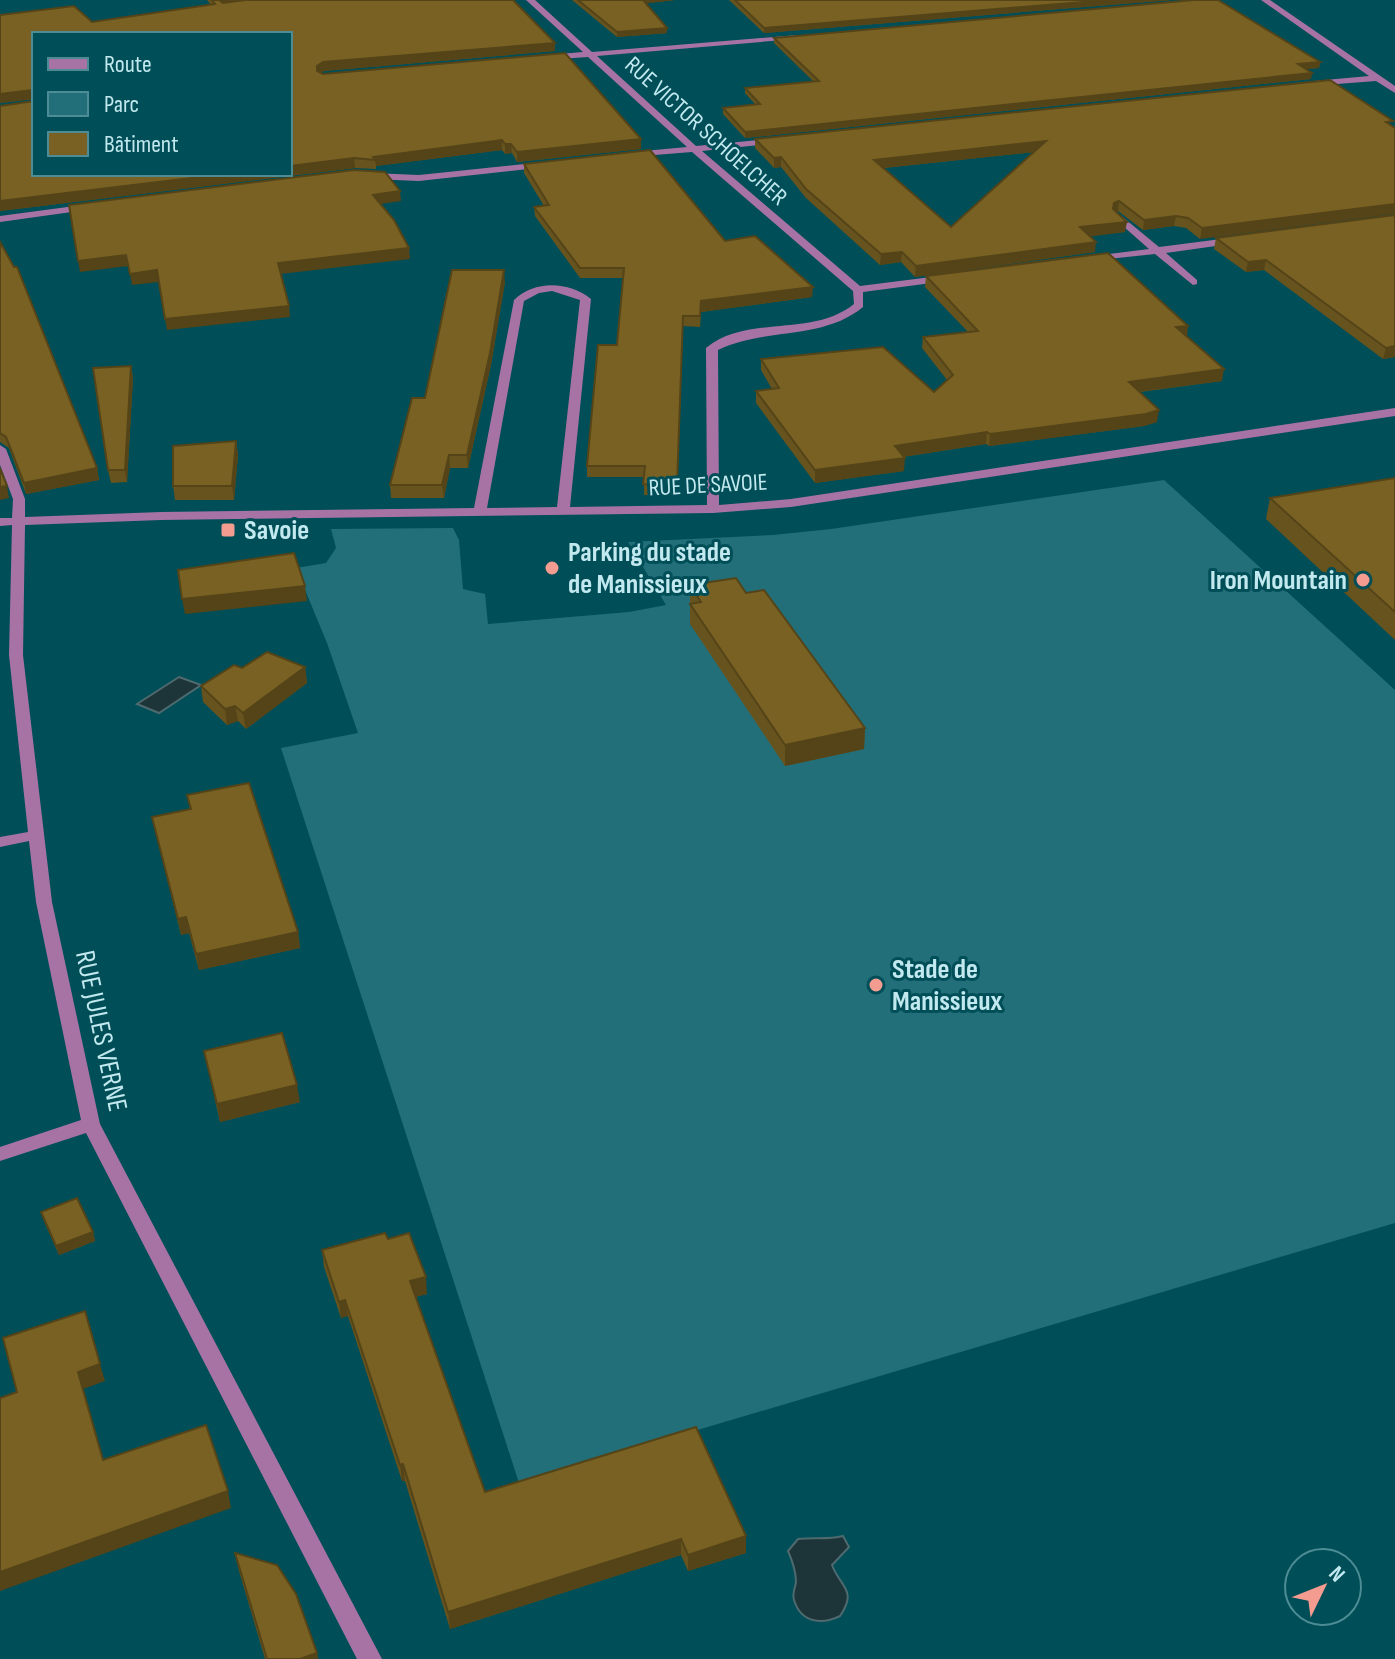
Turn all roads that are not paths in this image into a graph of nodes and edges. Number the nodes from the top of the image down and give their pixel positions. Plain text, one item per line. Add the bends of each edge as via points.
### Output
1 (530, 0) edge
2 (1265, 0) edge
3 (809, 36) edge
4 (591, 55) junction
5 (544, 59) edge
6 (1377, 78) junction
7 (1305, 85) edge
8 (1395, 90) edge
9 (788, 139) edge
10 (694, 149) junction
11 (618, 157) edge
12 (557, 164) edge
13 (355, 174) edge
14 (109, 205) edge
15 (1119, 217) edge
16 (0, 219) edge
17 (1246, 238) edge
18 (1156, 250) junction
19 (1078, 261) edge
20 (952, 277) edge
21 (1193, 282) dead end
22 (858, 290) junction
23 (1395, 412) edge
24 (0, 449) edge
25 (713, 509) junction
26 (563, 511) junction
27 (480, 513) junction
28 (9, 521) edge
29 (37, 835) junction
30 (0, 842) edge
31 (91, 1124) junction
32 (0, 1154) edge
33 (370, 1659) edge

1 - 4 street, RUE VICTOR SCHOELCHER
2 - 6 street
3 - 4 street
4 - 5 street
4 - 10 street, RUE VICTOR SCHOELCHER
6 - 7 street
6 - 8 street
9 - 10 street
10 - 11 street
10 - 22 street, RUE VICTOR SCHOELCHER
12 - 13 street via 401,179
14 - 16 street
15 - 18 street
17 - 18 street
18 - 19 street
18 - 21 street
20 - 22 street
22 - 25 street via 859,305 827,323 757,332 712,348
23 - 25 street, RUE DE SAVOIE via 791,503
24 - 28 street, RUE JULES VERNE via 19,499
25 - 26 street, RUE DE SAVOIE
26 - 27 street, RUE DE SAVOIE
26 - 27 street via 586,299 548,287 519,300
27 - 28 street, RUE DE SAVOIE
28 - 29 street, RUE JULES VERNE via 16,655
29 - 30 street
29 - 31 street, RUE JULES VERNE via 44,902
31 - 32 street
31 - 33 street, RUE JULES VERNE

